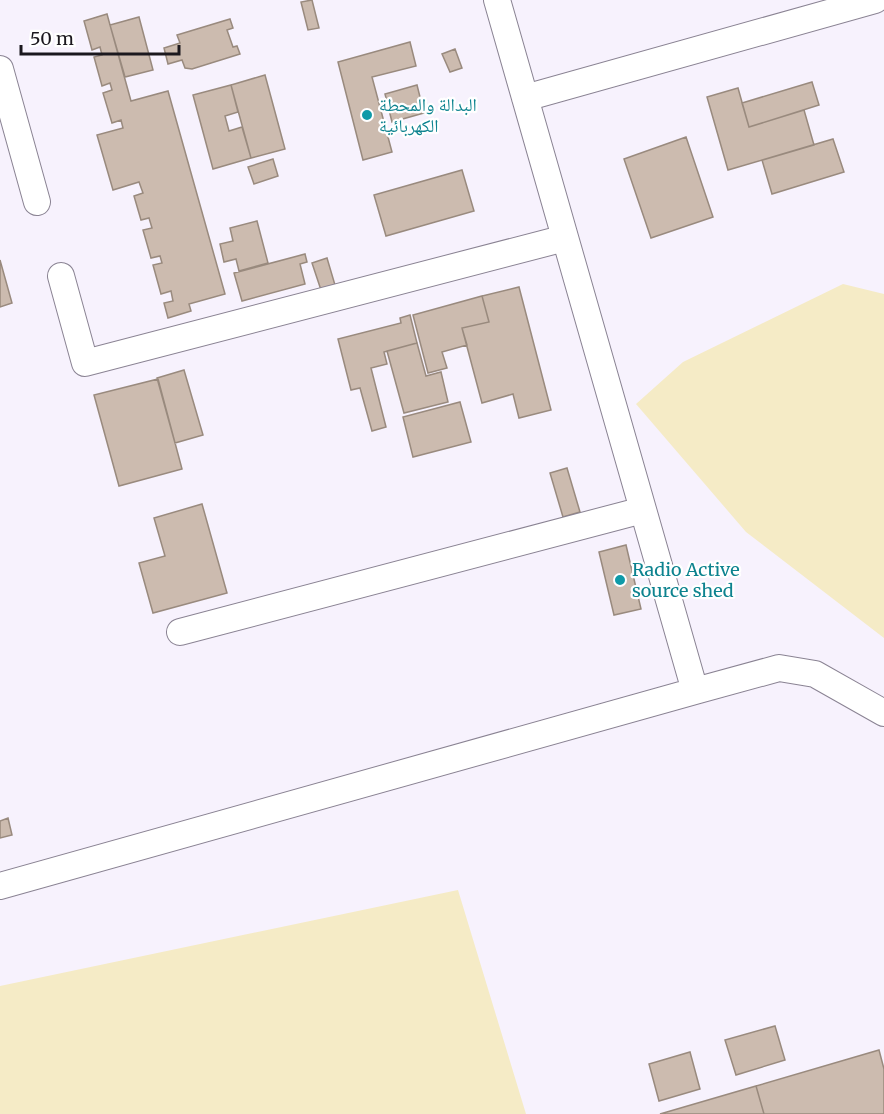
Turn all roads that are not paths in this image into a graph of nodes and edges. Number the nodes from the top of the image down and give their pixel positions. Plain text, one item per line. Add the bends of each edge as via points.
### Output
1 (497, 0) edge
2 (875, 0) edge
3 (821, 7) edge
4 (0, 69) edge
5 (525, 98) junction
6 (38, 202) dead end
7 (565, 238) junction
8 (61, 276) dead end
9 (643, 510) junction
10 (180, 632) dead end
11 (695, 691) junction
12 (884, 712) edge
13 (0, 886) edge

1 - 5 lane
2 - 3 lane
3 - 5 lane
4 - 6 lane
5 - 7 lane
7 - 8 lane via 85,363
7 - 9 lane
9 - 10 lane
9 - 11 lane
11 - 12 lane via 779,669 815,674
11 - 13 lane

